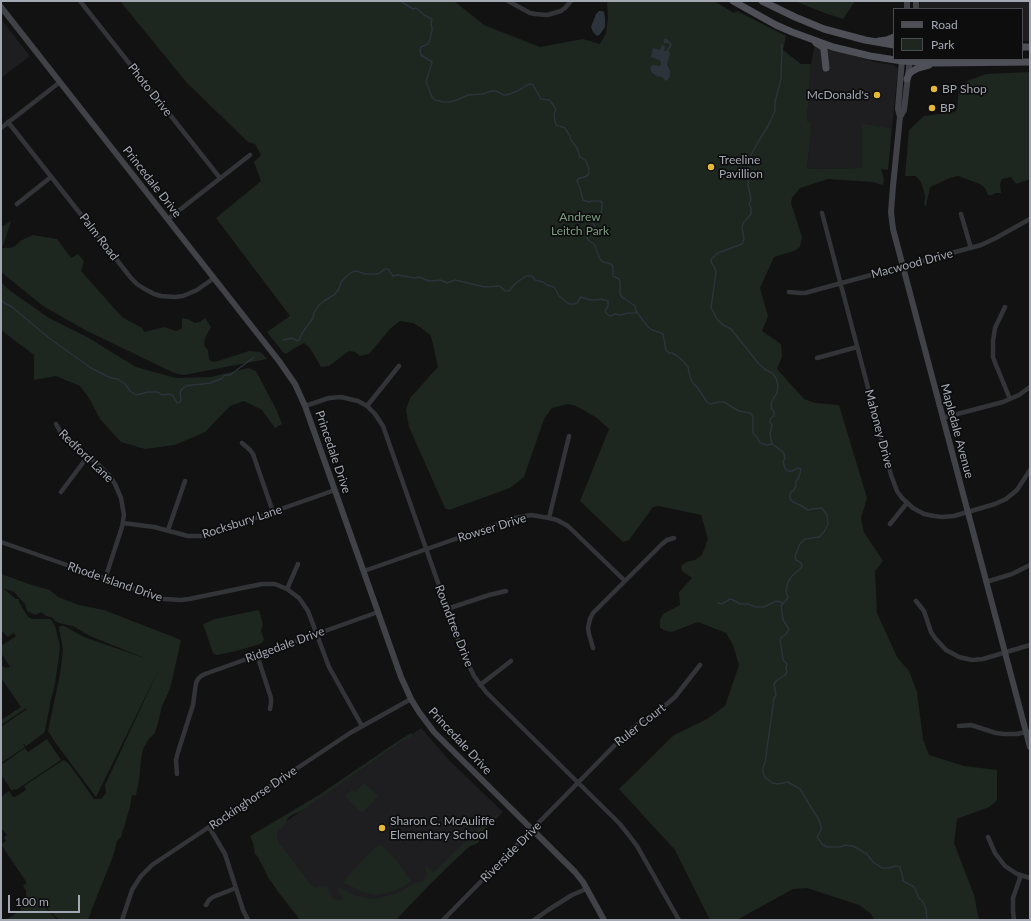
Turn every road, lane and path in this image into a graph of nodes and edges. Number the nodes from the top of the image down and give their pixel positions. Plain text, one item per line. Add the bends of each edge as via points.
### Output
1 (80, 1) edge
2 (508, 1) edge
3 (571, 1) edge
4 (733, 1) edge
5 (762, 1) edge
6 (1, 7) edge
7 (893, 37) edge
8 (813, 40) junction
9 (872, 42) junction
10 (893, 45) edge
11 (893, 59) edge
12 (906, 60) edge
13 (1030, 62) edge
14 (935, 63) junction
15 (826, 68) dead end
16 (907, 80) junction
17 (60, 82) junction
18 (900, 117) junction
19 (8, 122) junction
20 (1, 128) edge
21 (250, 155) dead end
22 (51, 177) junction
23 (220, 178) junction
24 (18, 204) dead end
25 (822, 213) dead end
26 (961, 214) dead end
27 (168, 219) junction
28 (1030, 219) edge
29 (971, 248) junction
30 (902, 267) junction
31 (214, 278) junction
32 (840, 284) junction
33 (789, 292) dead end
34 (1005, 307) dead end
35 (857, 347) junction
36 (817, 358) dead end
37 (399, 366) dead end
38 (1030, 387) edge
39 (1010, 399) junction
40 (305, 406) junction
41 (367, 406) junction
42 (942, 418) junction
43 (56, 424) dead end
44 (569, 436) dead end
45 (242, 443) dead end
46 (88, 456) junction
47 (1030, 470) edge
48 (186, 481) dead end
49 (335, 490) junction
50 (61, 492) dead end
51 (906, 503) junction
52 (273, 512) junction
53 (967, 512) junction
54 (549, 518) junction
55 (123, 523) junction
56 (890, 524) dead end
57 (168, 530) junction
58 (674, 538) dead end
59 (1, 542) edge
60 (426, 549) junction
61 (298, 564) dead end
62 (1030, 565) edge
63 (364, 571) junction
64 (105, 579) junction
65 (625, 581) junction
66 (986, 582) junction
67 (287, 588) junction
68 (506, 591) dead end
69 (916, 601) dead end
70 (447, 609) junction
71 (378, 612) junction
72 (317, 634) junction
73 (1030, 645) edge
74 (593, 648) dead end
75 (1005, 653) junction
76 (257, 655) junction
77 (511, 661) dead end
78 (700, 665) dead end
79 (480, 685) junction
80 (411, 699) junction
81 (270, 709) dead end
82 (362, 726) junction
83 (959, 726) dead end
84 (1028, 732) edge
85 (1030, 747) edge
86 (177, 774) dead end
87 (578, 783) junction
88 (209, 827) junction
89 (532, 830) junction
90 (988, 838) dead end
91 (1021, 875) junction
92 (1030, 878) edge
93 (236, 888) junction
94 (586, 889) junction
95 (206, 905) dead end
96 (122, 920) edge
97 (248, 920) edge
98 (443, 920) edge
99 (534, 920) edge
100 (604, 920) edge
101 (679, 920) edge
102 (1014, 920) edge

1 - 23 street, Photo Drive
2 - 3 street via 530,13 547,15 560,11
4 - 8 main road via 776,25
5 - 9 main road via 795,18
6 - 17 street, Princedale Drive
7 - 9 main road
8 - 11 main road via 876,57
8 - 15 main road via 824,50
9 - 10 main road
12 - 14 main road
12 - 16 street, Mapledale Avenue
12 - 18 street, Mapledale Avenue via 898,108
13 - 14 main road
14 - 16 main road via 913,71
16 - 18 street, Mapledale Avenue via 904,110
17 - 19 street
17 - 27 street, Princedale Drive
18 - 30 street, Mapledale Avenue via 891,218
19 - 20 street
19 - 22 street, Palm Road
21 - 23 street
22 - 24 street
22 - 31 street, Palm Road via 131,278 143,288 161,296 183,296
23 - 27 street
25 - 32 street, Mahoney Drive
26 - 29 street
27 - 31 street, Princedale Drive
28 - 29 street, Macwood Drive via 994,239
29 - 30 street, Macwood Drive
30 - 32 street, Macwood Drive
30 - 42 street, Mapledale Avenue
31 - 40 street, Princedale Drive via 290,375
32 - 33 street, Macwood Drive via 800,294
32 - 35 street, Mahoney Drive
34 - 39 street via 995,328 993,349
35 - 36 street
35 - 51 street, Mahoney Drive via 891,475 897,491
37 - 41 street
38 - 39 street
39 - 42 street
40 - 41 street, Roundtree Drive via 341,397 358,400
40 - 49 street, Princedale Drive
41 - 60 street, Roundtree Drive via 382,426
42 - 53 street, Mapledale Avenue
43 - 46 street, Redford Lane via 65,438
44 - 54 street
45 - 52 street via 253,454
46 - 50 street
46 - 55 street, Redford Lane via 115,484 122,502
47 - 53 street, Mahoney Drive via 1017,490 1006,499
48 - 57 street
49 - 52 street, Rocksbury Lane
49 - 63 street, Princedale Drive
51 - 53 street, Mahoney Drive via 920,512 934,516
51 - 56 street
52 - 57 street, Rocksbury Lane via 207,535 188,536
53 - 66 street, Mapledale Avenue
54 - 60 street, Rowser Drive via 514,518
54 - 65 street, Rowser Drive via 571,528
55 - 57 street, Rocksbury Lane
55 - 64 street, Redford Lane
58 - 65 street via 662,544
59 - 64 street, Rhode Island Drive
60 - 63 street, Rowser Drive
60 - 70 street, Roundtree Drive
61 - 67 street
62 - 66 street
63 - 71 street, Princedale Drive
64 - 67 street, Rhode Island Drive via 173,600 262,584 275,584
65 - 74 street via 591,616 588,631
66 - 75 street, Mapledale Avenue
67 - 72 street via 304,604
68 - 70 street
69 - 75 street via 924,611 934,638 952,654 976,660
70 - 79 street, Roundtree Drive via 468,666
71 - 72 street, Ridgedale Drive
71 - 80 street, Princedale Drive
72 - 76 street, Ridgedale Drive
72 - 82 street via 329,667
73 - 75 street
75 - 84 street, Mapledale Avenue
76 - 81 street via 271,698
76 - 86 street, Ridgedale Drive via 199,677 177,756
77 - 79 street
78 - 87 street, Ruler Court via 671,700 632,729
79 - 87 street, Roundtree Drive
80 - 82 street, Rockinghorse Drive
80 - 89 street, Princedale Drive via 434,732
82 - 88 street, Rockinghorse Drive
83 - 84 street via 971,725 1004,734
84 - 85 street, Mapledale Avenue
87 - 89 street, Riverside Drive
87 - 101 street, Roundtree Drive via 637,846
88 - 93 street via 225,854
88 - 96 street, Rockinghorse Drive via 144,873 132,890
89 - 94 street, Princedale Drive via 575,872
89 - 98 street, Riverside Drive
90 - 91 street via 1000,860 1010,871
91 - 92 street
91 - 102 street via 1014,898
93 - 95 street via 213,897
93 - 97 street
94 - 99 street
94 - 100 street, Princedale Drive

